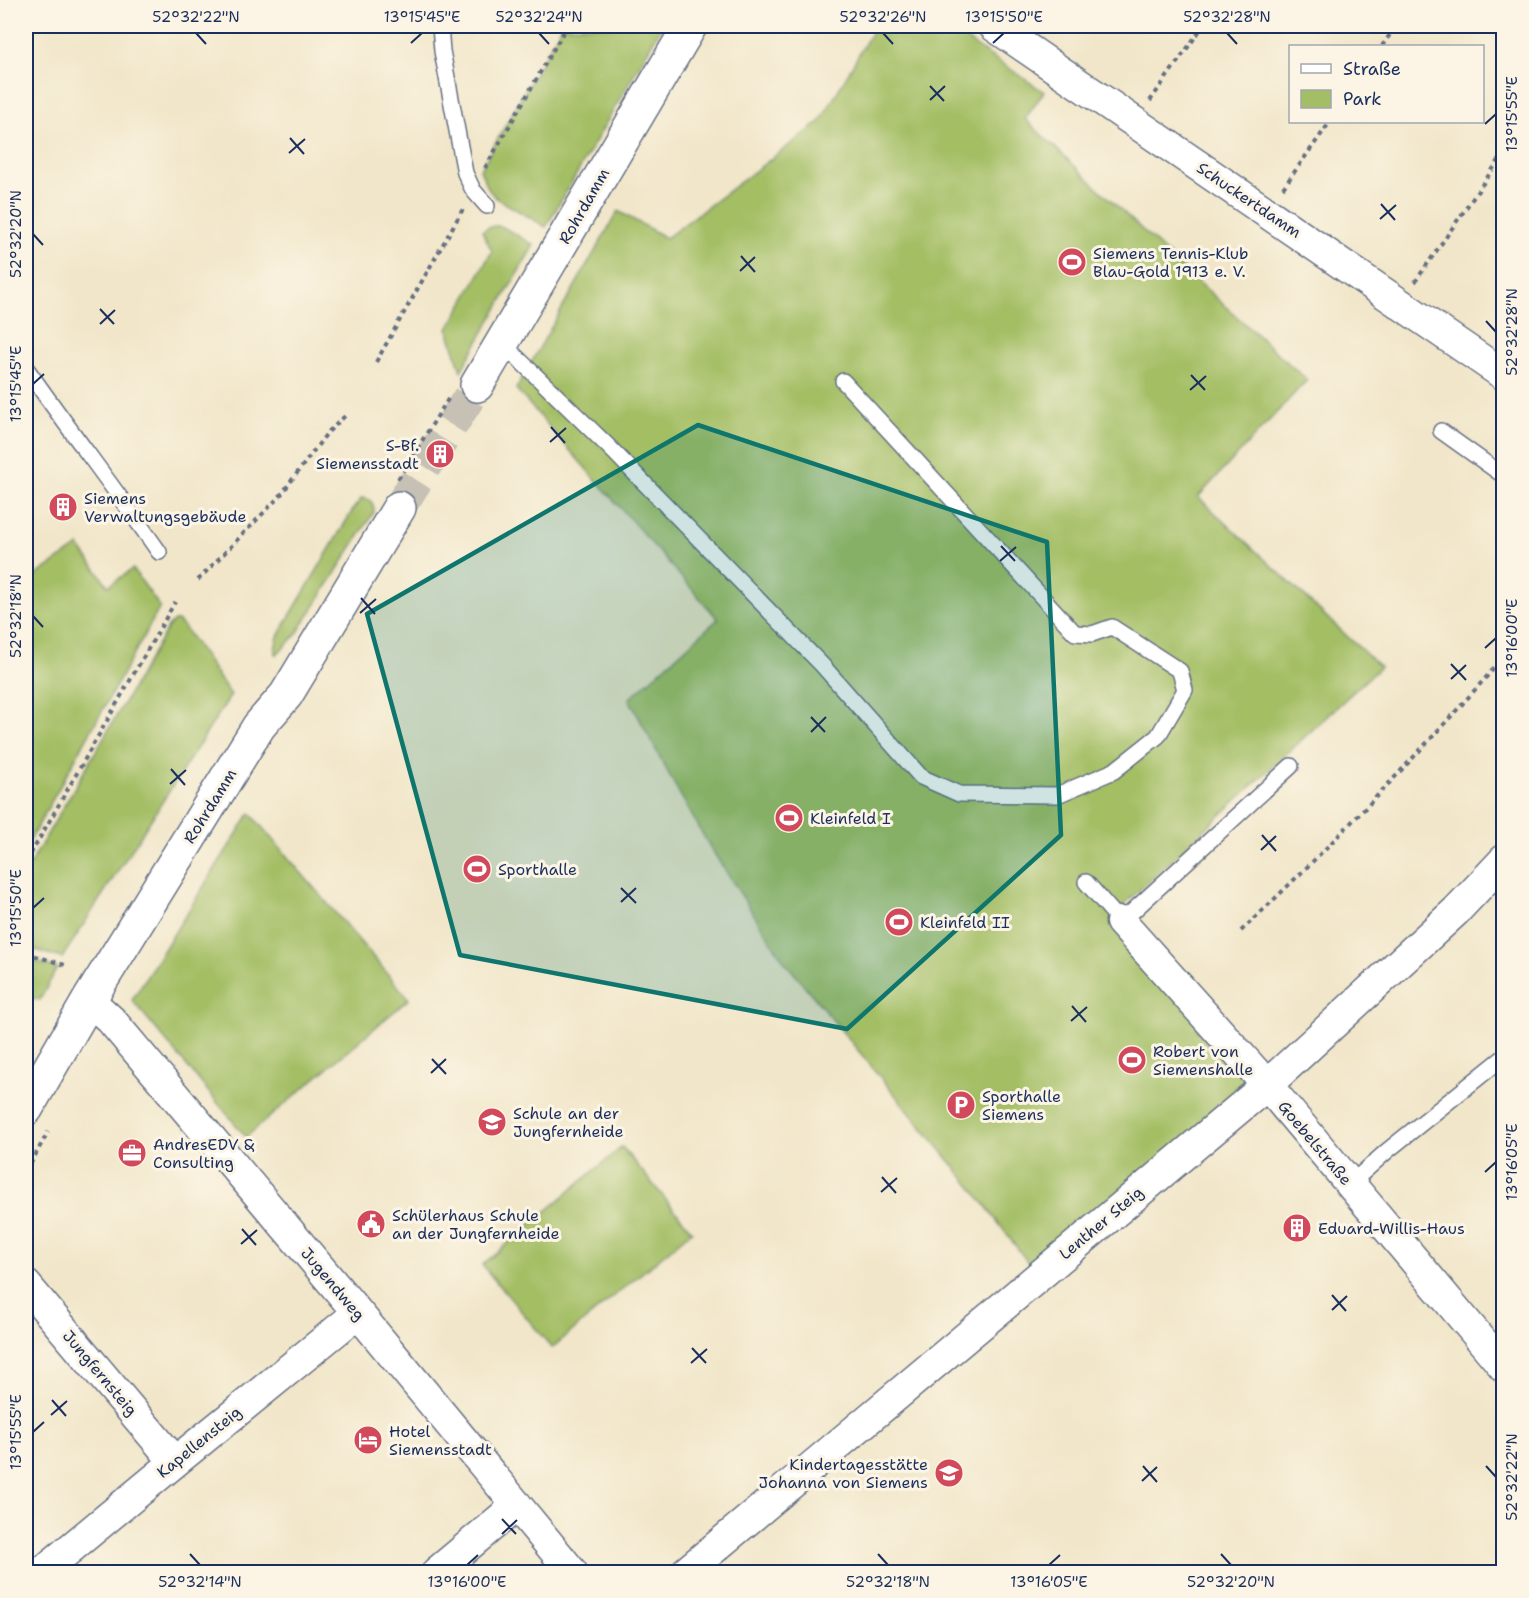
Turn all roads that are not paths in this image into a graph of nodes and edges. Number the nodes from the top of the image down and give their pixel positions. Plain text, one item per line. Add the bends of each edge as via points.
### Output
1 (440, 26) edge
2 (690, 26) edge
3 (994, 26) edge
4 (487, 206) dead end
5 (502, 344) junction
6 (26, 368) edge
7 (1503, 375) edge
8 (843, 381) dead end
9 (477, 386) tunnel mouth
10 (1441, 431) dead end
11 (1503, 476) edge
12 (399, 508) tunnel mouth
13 (159, 552) dead end
14 (1291, 766) dead end
15 (1503, 860) edge
16 (1086, 882) dead end
17 (1121, 922) junction
18 (89, 1000) junction
19 (1503, 1057) edge
20 (1267, 1085) junction
21 (26, 1109) edge
22 (1350, 1185) junction
23 (26, 1285) edge
24 (358, 1313) junction
25 (1503, 1367) edge
26 (175, 1462) junction
27 (517, 1505) junction
28 (42, 1572) edge
29 (437, 1572) edge
30 (572, 1572) edge
31 (686, 1572) edge

1 - 4 lane via 465,172 473,190
2 - 5 main road, Rohrdamm
3 - 7 street, Schuckertdamm
5 - 8 lane via 611,449 822,665 921,777 959,794 1057,795 1114,771 1158,736 1185,690 1180,671 1112,627 1092,634 1075,633
5 - 9 main road, Rohrdamm
6 - 13 lane
10 - 11 lane
12 - 18 main road, Rohrdamm via 286,695 259,726
14 - 17 lane
15 - 20 street, Lenther Steig via 1456,911
16 - 17 lane
17 - 20 street, Goebelstraße
18 - 21 main road, Rohrdamm
18 - 24 street, Jugendweg via 111,1020
19 - 22 lane
20 - 22 street, Goebelstraße
20 - 31 street, Lenther Steig
22 - 25 street, Goebelstraße
23 - 26 street, Jungfernsteig
24 - 26 street, Kapellensteig
24 - 27 street, Jugendweg
26 - 28 street, Kapellensteig
27 - 29 street
27 - 30 street, Jugendweg

